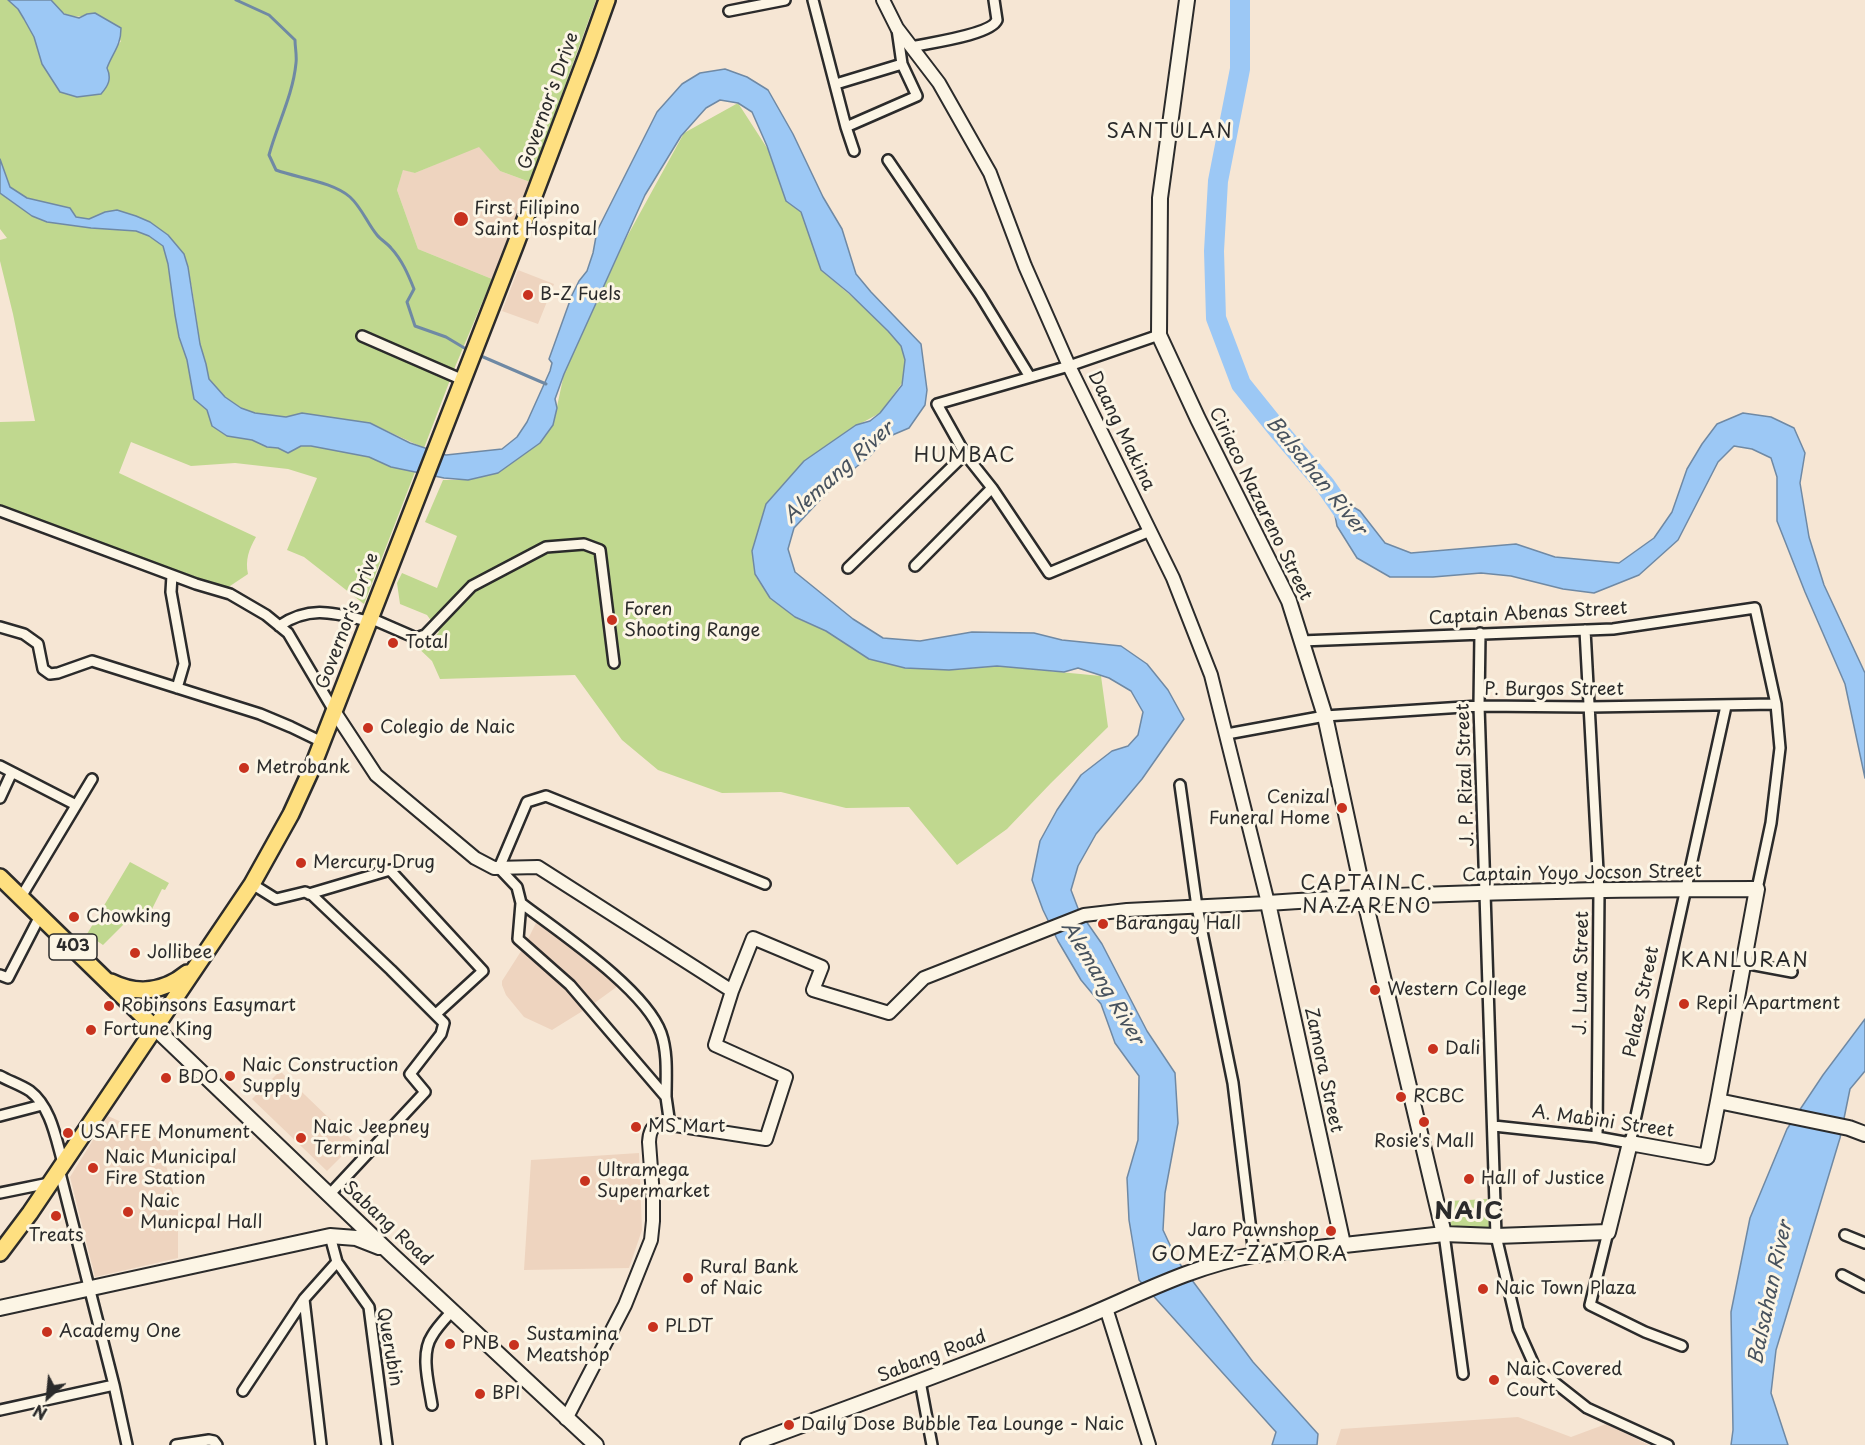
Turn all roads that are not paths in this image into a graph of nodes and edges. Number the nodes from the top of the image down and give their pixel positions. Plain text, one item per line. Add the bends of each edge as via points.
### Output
1 (607, 0) edge
2 (785, 0) edge
3 (813, 0) edge
4 (883, 0) edge
5 (994, 0) edge
6 (1187, 0) edge
7 (729, 12) dead end
8 (897, 28) junction
9 (911, 47) junction
10 (902, 64) junction
11 (836, 84) junction
12 (846, 127) junction
13 (854, 151) dead end
14 (888, 160) dead end
15 (1159, 335) junction
16 (362, 336) dead end
17 (1069, 366) junction
18 (1030, 377) junction
19 (463, 380) junction
20 (965, 454) junction
21 (992, 488) junction
22 (0, 511) edge
23 (1150, 531) junction
24 (915, 566) dead end
25 (848, 568) dead end
26 (172, 575) junction
27 (369, 619) junction
28 (279, 626) junction
29 (0, 627) edge
30 (1585, 630) junction
31 (1480, 633) junction
32 (1301, 641) junction
33 (614, 663) dead end
34 (177, 688) junction
35 (1776, 704) junction
36 (1479, 706) junction
37 (1726, 706) junction
38 (1589, 707) junction
39 (334, 711) junction
40 (1325, 716) junction
41 (1227, 734) junction
42 (322, 742) junction
43 (0, 766) edge
44 (12, 772) junction
45 (92, 779) dead end
46 (1180, 785) dead end
47 (0, 798) edge
48 (76, 805) junction
49 (499, 868) junction
50 (0, 877) edge
51 (252, 884) junction
52 (765, 884) dead end
53 (1685, 889) junction
54 (1757, 889) junction
55 (1599, 891) junction
56 (309, 894) junction
57 (1486, 894) junction
58 (21, 897) junction
59 (1364, 897) junction
60 (521, 903) junction
61 (1268, 903) junction
62 (1197, 906) junction
63 (40, 916) junction
64 (198, 963) junction
65 (1744, 963) junction
66 (1792, 972) dead end
67 (0, 975) edge
68 (106, 979) junction
69 (732, 991) junction
70 (436, 1014) junction
71 (155, 1029) junction
72 (0, 1076) edge
73 (666, 1097) junction
74 (1718, 1101) junction
75 (42, 1105) junction
76 (0, 1116) edge
77 (670, 1125) junction
78 (1494, 1125) junction
79 (1865, 1134) edge
80 (1597, 1137) junction
81 (1630, 1143) junction
82 (61, 1166) junction
83 (49, 1183) junction
84 (0, 1193) edge
85 (329, 1195) junction
86 (1608, 1232) junction
87 (1444, 1234) junction
88 (1845, 1235) dead end
89 (330, 1236) junction
90 (1496, 1236) junction
91 (1865, 1243) edge
92 (1343, 1245) junction
93 (0, 1253) edge
94 (391, 1254) junction
95 (1254, 1255) junction
96 (337, 1262) junction
97 (1842, 1275) dead end
98 (1865, 1287) edge
99 (89, 1288) junction
100 (304, 1299) junction
101 (0, 1308) edge
102 (1106, 1308) junction
103 (453, 1310) junction
104 (1682, 1346) dead end
105 (1462, 1374) dead end
106 (920, 1381) junction
107 (114, 1385) junction
108 (243, 1391) dead end
109 (432, 1405) dead end
110 (0, 1410) edge
111 (566, 1419) junction
112 (1655, 1442) edge
113 (127, 1445) edge
114 (176, 1445) edge
115 (217, 1445) edge
116 (321, 1445) edge
117 (387, 1445) edge
118 (596, 1445) edge
119 (748, 1445) edge
120 (932, 1445) edge
121 (1149, 1445) edge
122 (1668, 1445) edge

1 - 19 main road, Governor's Drive
2 - 7 street
3 - 11 street
4 - 8 street, Daang Makina
5 - 9 street via 997,20 992,27
6 - 15 main road, Ciriaco Nazareno Street via 1160,198
8 - 9 street, Daang Makina
8 - 10 street
9 - 17 street, Daang Makina via 939,83 990,173
10 - 11 street
10 - 12 street via 917,96
11 - 12 street
12 - 13 street
14 - 18 street via 980,295
15 - 17 street
15 - 32 main road, Ciriaco Nazareno Street via 1289,601
16 - 19 street
17 - 18 street
17 - 23 street, Daang Makina
18 - 20 street via 937,404
19 - 27 main road, Governor's Drive
20 - 21 street
20 - 25 street
21 - 23 street via 1049,573
21 - 24 street
22 - 26 street
23 - 41 street, Daang Makina via 1173,578 1210,675
26 - 28 street via 230,594
26 - 34 street via 171,592 184,664
27 - 28 street via 310,613 292,617
27 - 33 street via 416,638 425,636 472,586 546,547 584,544 600,550
27 - 39 main road, Governor's Drive
28 - 39 street via 288,633
29 - 34 street via 24,634 38,644 43,669 50,674 92,661
30 - 31 street, Captain Abenas Street
30 - 35 street, Captain Abenas Street via 1613,630 1755,608
30 - 38 street, J. Luna Street
31 - 32 street, Captain Abenas Street
31 - 36 street, J. P. Rizal Street
32 - 40 main road, Ciriaco Nazareno Street
34 - 42 street via 261,714
35 - 37 street, P. Burgos Street
35 - 54 street via 1780,748 1771,823
36 - 38 street, P. Burgos Street
36 - 40 street, P. Burgos Street
36 - 57 street, J. P. Rizal Street
37 - 38 street, P. Burgos Street
37 - 53 street, Pelaez Street
38 - 55 street, J. Luna Street
39 - 42 main road, Governor's Drive
39 - 49 street via 376,775 475,858
40 - 41 street, P. Burgos Street
40 - 59 main road, Ciriaco Nazareno Street
41 - 61 street, Daang Makina
42 - 51 main road, Governor's Drive via 291,814
43 - 44 street
44 - 47 street
44 - 48 street
45 - 48 street
46 - 62 street
48 - 58 street
49 - 52 street via 527,802 546,796
49 - 60 street via 517,886
49 - 69 street via 538,867
50 - 58 main road, 403
51 - 56 street via 276,898
51 - 64 main road, Governor's Drive
53 - 54 main road, Captain Yoyo Jocson Street
53 - 55 main road, Captain Yoyo Jocson Street
53 - 81 street, Pelaez Street
54 - 65 main road
55 - 57 main road, Captain Yoyo Jocson Street
55 - 80 street, J. Luna Street
56 - 70 street
56 - 70 street via 390,870 483,971
57 - 59 main road, Captain Yoyo Jocson Street
57 - 78 street, J. P. Rizal Street
58 - 63 main road, 403
59 - 61 main road, Captain Yoyo Jocson Street
59 - 87 main road, Ciriaco Nazareno Street
60 - 73 street via 518,939 570,985
60 - 73 street via 640,1000 661,1033
61 - 62 street, Captain Yoyo Jocson Street
61 - 92 main road, Zamora Street
62 - 69 street, Captain Yoyo Jocson Street via 1084,915 924,978 889,1013 813,990 822,967 753,938
62 - 95 street via 1233,1083
63 - 67 street via 8,978
63 - 68 main road, 403
64 - 68 main road via 175,982 158,989 125,988
64 - 71 main road, Governor's Drive
65 - 66 street
65 - 74 main road
68 - 71 main road, 403
69 - 77 street via 715,1045 786,1077 766,1139
70 - 85 street via 444,1028 410,1074 425,1092
71 - 82 main road, Governor's Drive
71 - 85 main road, Sabang Road / 403
72 - 75 street via 30,1091
73 - 77 street
74 - 79 main road
74 - 81 main road, A. Mabini Street via 1707,1156
75 - 76 street
75 - 82 street via 50,1120
77 - 111 street via 659,1124 649,1133 651,1240 625,1305
78 - 80 street, A. Mabini Street
78 - 90 street, J. P. Rizal Street
80 - 81 street, A. Mabini Street
81 - 86 main road, Pelaez Street
82 - 83 main road, Governor's Drive
82 - 99 street
83 - 84 street
83 - 93 main road, Governor's Drive
85 - 94 main road, Sabang Road / 403
86 - 90 main road, Sabang Road
86 - 104 street, Pelaez Street via 1590,1305
87 - 90 main road, Sabang Road
87 - 92 main road, Sabang Road
87 - 105 street, Ciriaco Nazareno Street
88 - 91 street
89 - 94 main road via 363,1240
89 - 96 street
89 - 99 main road
90 - 112 street, J. P. Rizal Street via 1518,1329 1536,1367 1587,1408
92 - 95 main road, Sabang Road
94 - 103 main road, Sabang Road
95 - 102 main road, Sabang Road via 1195,1270
96 - 100 street
96 - 117 street, Querubin via 369,1307
97 - 98 street
99 - 101 main road
99 - 107 street
100 - 108 street
100 - 116 street
102 - 106 main road, Sabang Road
102 - 121 street
103 - 109 street via 430,1337 427,1350
103 - 111 main road, Sabang Road
106 - 119 main road, Sabang Road
106 - 120 street
107 - 110 street
107 - 113 street
111 - 118 main road, Sabang Road
112 - 122 street, J. P. Rizal Street
114 - 115 street via 209,1440

